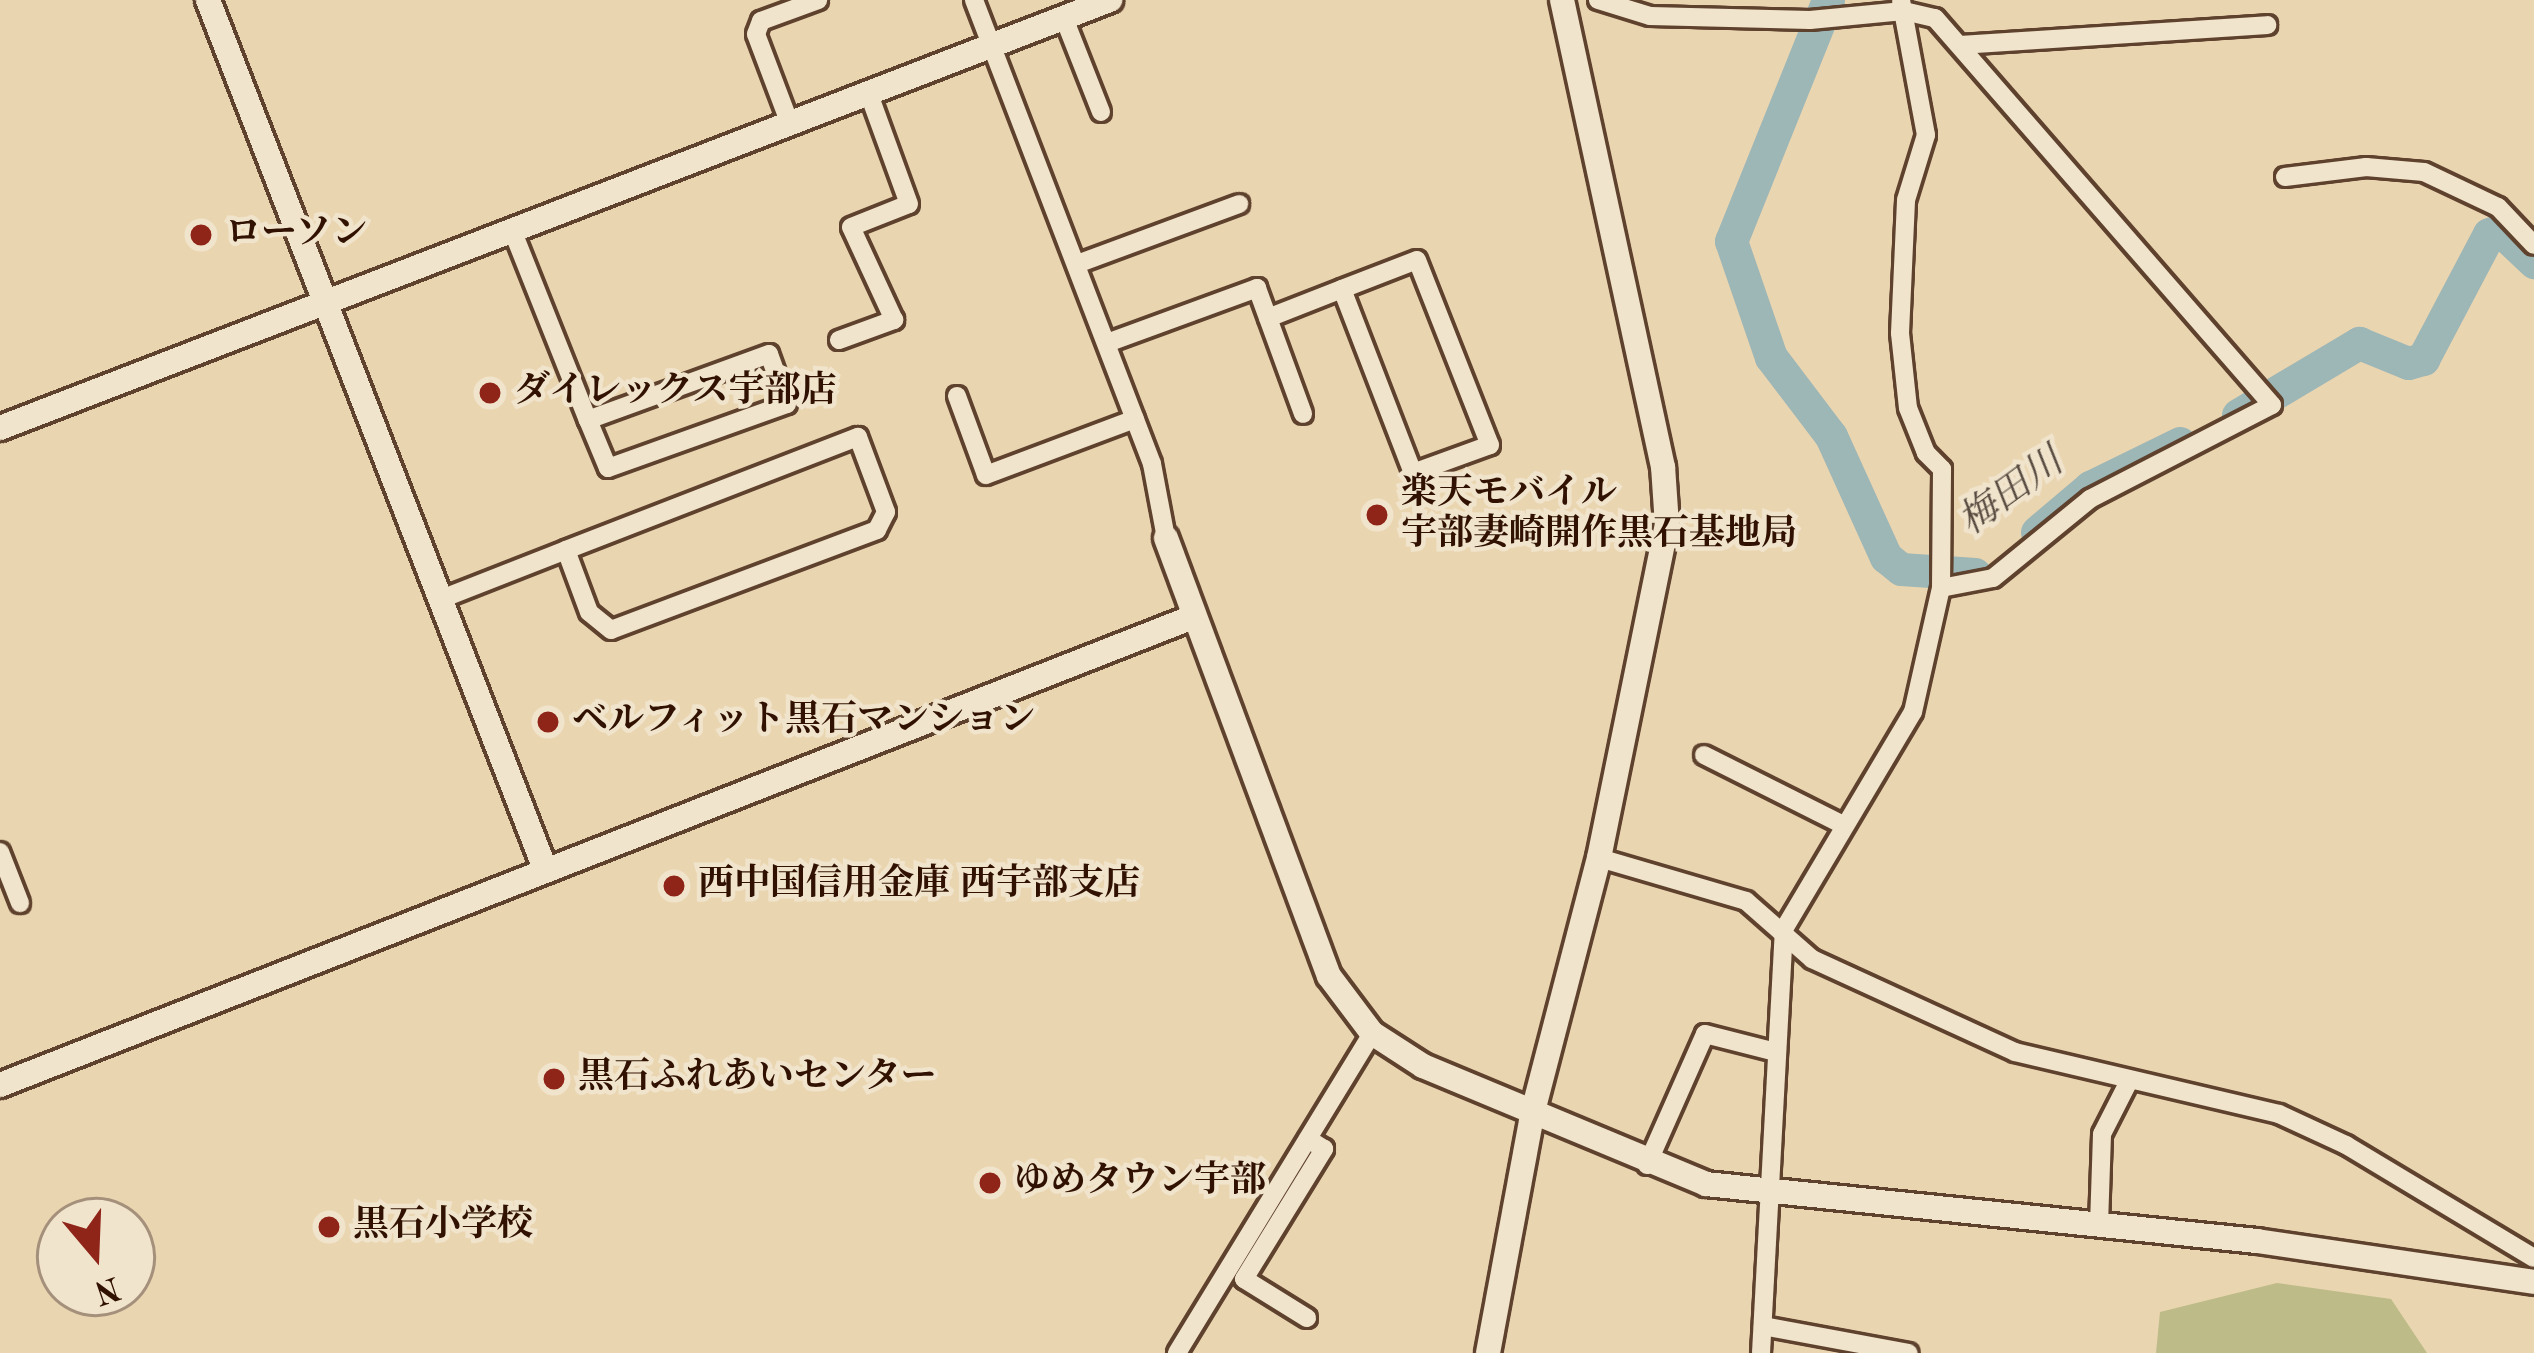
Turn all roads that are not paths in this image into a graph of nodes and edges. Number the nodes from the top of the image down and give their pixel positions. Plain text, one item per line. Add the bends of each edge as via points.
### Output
1 (208, 0) edge
2 (818, 0) edge
3 (974, 0) edge
4 (1110, 0) edge
5 (1562, 0) edge
6 (1598, 0) edge
7 (793, 4) edge
8 (1903, 6) edge
9 (1064, 18) junction
10 (2267, 26) dead end
11 (1960, 45) junction
12 (992, 47) junction
13 (869, 94) junction
14 (1101, 112) dead end
15 (790, 124) junction
16 (2285, 177) dead end
17 (1239, 204) dead end
18 (513, 232) junction
19 (2534, 245) edge
20 (1076, 264) junction
21 (1342, 289) junction
22 (324, 302) junction
23 (1268, 318) junction
24 (839, 340) dead end
25 (1107, 343) junction
26 (957, 396) dead end
27 (1303, 414) dead end
28 (1136, 419) junction
29 (588, 421) junction
30 (0, 428) edge
31 (1166, 538) joint
32 (566, 550) junction
33 (1941, 580) junction
34 (441, 599) junction
35 (1193, 617) junction
36 (1704, 755) dead end
37 (1840, 824) junction
38 (0, 852) edge
39 (1599, 858) junction
40 (545, 869) junction
41 (20, 903) dead end
42 (1784, 929) junction
43 (1372, 1033) junction
44 (1776, 1052) junction
45 (2128, 1083) junction
46 (0, 1085) edge
47 (1532, 1114) junction
48 (1308, 1139) junction
49 (1647, 1165) junction
50 (1769, 1194) junction
51 (2099, 1225) junction
52 (2534, 1258) edge
53 (2534, 1282) edge
54 (1307, 1318) dead end
55 (1763, 1326) junction
56 (1177, 1353) edge
57 (1488, 1353) edge
58 (1762, 1353) edge
59 (1910, 1353) edge

1 - 22 street
2 - 7 street
3 - 12 street
4 - 9 street
5 - 39 street via 1663,467 1667,525
6 - 8 street via 1649,16 1810,20
7 - 15 street via 761,21 756,34
8 - 11 street via 1935,18
8 - 33 street via 1926,135 1906,200 1900,333 1908,408 1926,453 1942,469
9 - 12 street
9 - 14 street
10 - 11 street
11 - 33 street via 2267,399 2090,499 1993,578
12 - 13 street
12 - 20 street
13 - 15 street
13 - 24 street via 909,204 851,227 894,320
15 - 18 street
16 - 19 street via 2366,167 2424,172 2498,206
17 - 20 street
18 - 22 street
18 - 29 street
20 - 25 street
21 - 21 street via 1413,473 1490,445 1417,260
21 - 23 street
22 - 30 street
22 - 34 street
23 - 25 street via 1257,289
23 - 27 street
25 - 28 street
26 - 28 street via 986,475
28 - 31 street
29 - 29 street via 769,354 787,404 608,468
31 - 35 street
32 - 32 street via 589,612 611,630 878,530 886,512 858,437
32 - 34 street
33 - 37 street via 1913,712
34 - 40 street
35 - 40 street
35 - 43 street via 1323,961
36 - 37 street
37 - 42 street
38 - 41 street
39 - 42 street via 1714,887
39 - 47 street
40 - 46 street
42 - 44 street
42 - 45 street via 1812,958 1970,1033
43 - 47 street via 1423,1066
43 - 48 street
44 - 49 street via 1705,1034
44 - 50 street
45 - 51 street via 2102,1133
45 - 52 street via 2278,1114 2346,1145
47 - 49 street
47 - 57 street
48 - 54 street via 1324,1149 1244,1279
48 - 56 street
49 - 50 street
50 - 51 street
50 - 55 street
51 - 53 street
55 - 58 street
55 - 59 street

